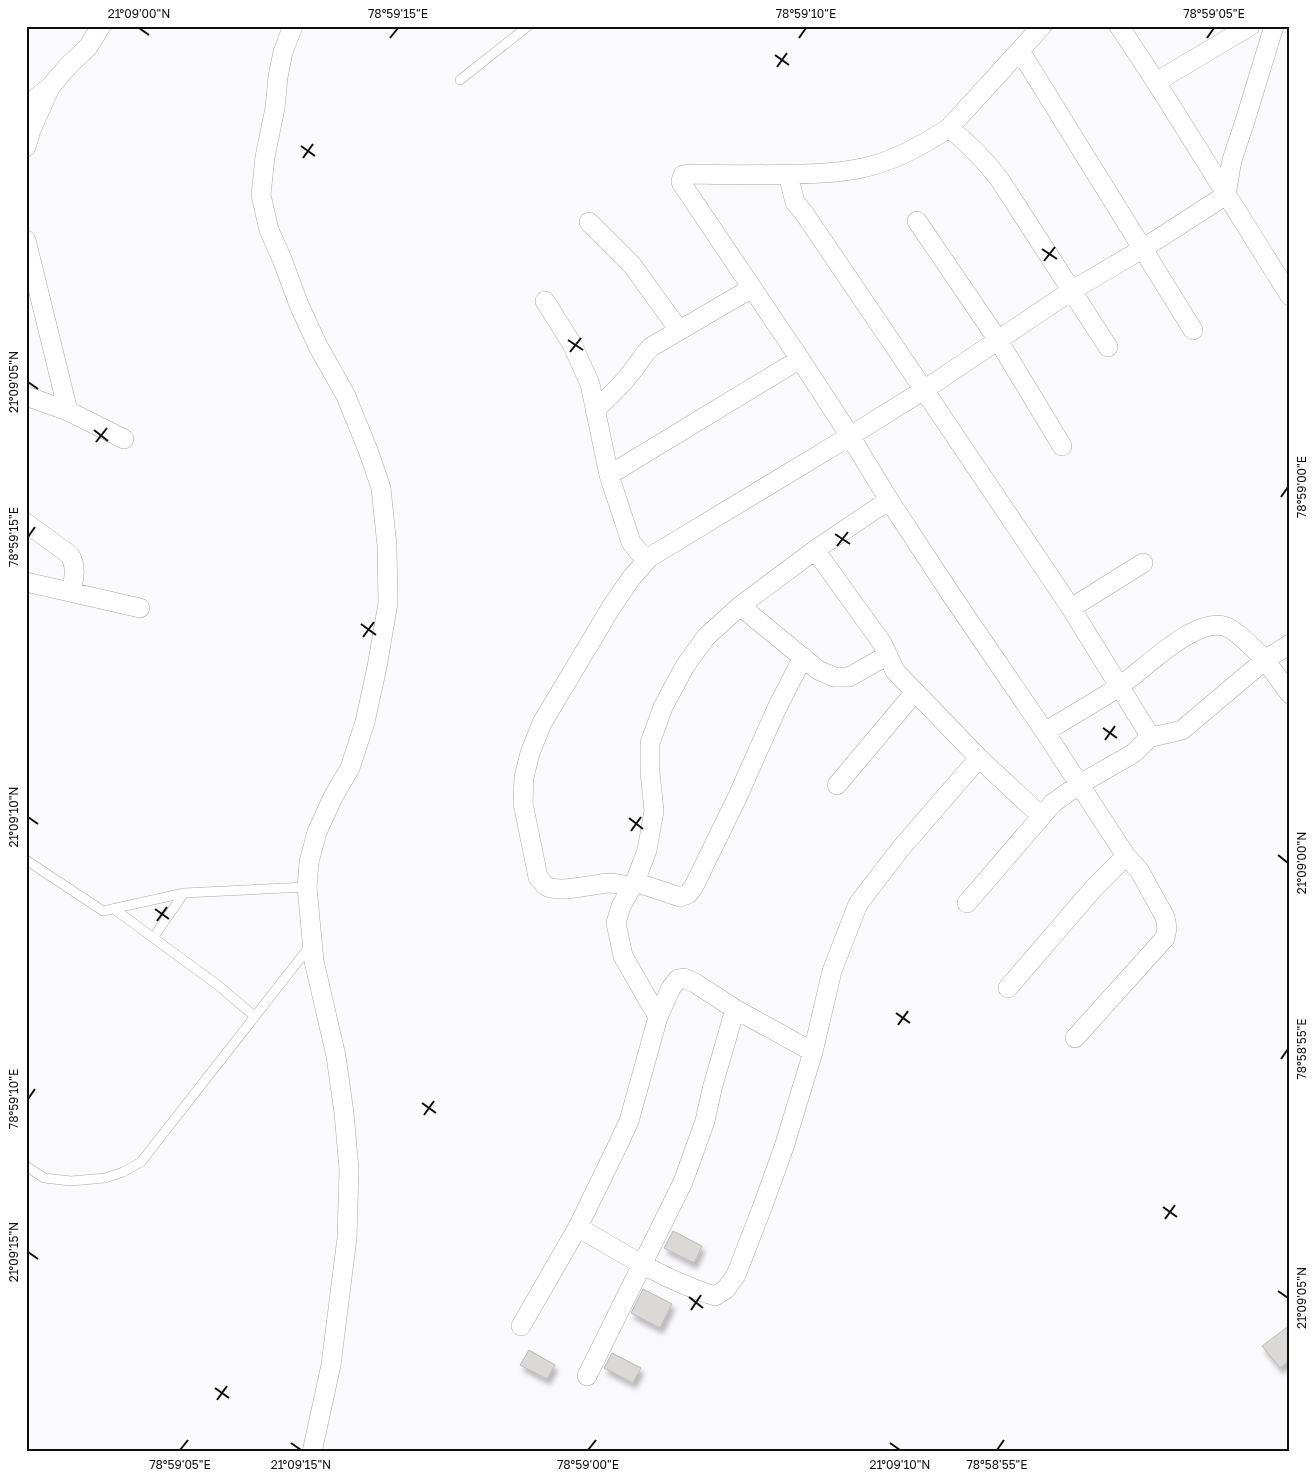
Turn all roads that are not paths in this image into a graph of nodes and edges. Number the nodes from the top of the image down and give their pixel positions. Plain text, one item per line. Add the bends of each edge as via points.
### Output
1 (101, 26) edge
2 (293, 26) edge
3 (528, 26) edge
4 (1042, 26) edge
5 (1119, 26) edge
6 (1250, 26) edge
7 (1274, 26) edge
8 (1020, 51) junction
9 (460, 80) dead end
10 (1156, 82) junction
11 (51, 86) junction
12 (26, 106) edge
13 (949, 128) junction
14 (26, 147) edge
15 (788, 175) junction
16 (1226, 195) junction
17 (917, 221) dead end
18 (589, 222) dead end
19 (26, 240) edge
20 (1144, 248) junction
21 (752, 288) junction
22 (1071, 291) junction
23 (1290, 296) edge
24 (545, 301) dead end
25 (679, 330) junction
26 (1194, 330) dead end
27 (998, 340) junction
28 (1108, 347) dead end
29 (800, 359) junction
30 (924, 390) junction
31 (26, 396) edge
32 (595, 410) junction
33 (68, 411) junction
34 (850, 436) junction
35 (124, 439) dead end
36 (1062, 446) dead end
37 (609, 474) junction
38 (889, 500) junction
39 (26, 523) edge
40 (815, 550) junction
41 (650, 557) junction
42 (1143, 563) dead end
43 (26, 582) edge
44 (71, 592) junction
45 (740, 606) junction
46 (140, 608) dead end
47 (1071, 608) junction
48 (1290, 644) edge
49 (888, 655) junction
50 (803, 657) junction
51 (1265, 660) junction
52 (1119, 687) junction
53 (915, 692) junction
54 (1290, 694) edge
55 (1045, 732) junction
56 (1148, 738) junction
57 (979, 758) junction
58 (1080, 784) junction
59 (837, 785) dead end
60 (1041, 816) junction
61 (1126, 856) junction
62 (26, 860) edge
63 (633, 884) junction
64 (308, 888) junction
65 (184, 893) junction
66 (967, 903) dead end
67 (114, 909) junction
68 (153, 938) junction
69 (312, 944) junction
70 (1008, 988) dead end
71 (735, 1009) junction
72 (254, 1016) junction
73 (658, 1017) junction
74 (1075, 1038) dead end
75 (813, 1052) junction
76 (26, 1166) edge
77 (578, 1227) junction
78 (643, 1265) junction
79 (521, 1326) dead end
80 (587, 1376) dead end
81 (312, 1452) edge

1 - 11 street via 88,47
2 - 64 street via 278,77 261,194 269,230 299,305 346,396 381,488 388,603 365,722 350,768 317,832 309,862
3 - 9 lane
4 - 8 street
5 - 10 street
6 - 10 street
7 - 16 street via 1232,160
8 - 13 street
8 - 20 street
10 - 16 street
11 - 12 street
11 - 14 street
13 - 15 street via 892,159 863,168 832,174
13 - 22 street via 987,163
15 - 21 street via 689,174 682,177 682,184
15 - 30 street via 795,202
16 - 20 street
16 - 23 street
17 - 27 street
18 - 25 street via 632,265
19 - 33 street
20 - 22 street
20 - 26 street
21 - 25 street
21 - 29 street
22 - 27 street
22 - 28 street
24 - 32 street via 572,344 590,384
25 - 32 street via 651,347 626,380
27 - 30 street
27 - 36 street
29 - 34 street
29 - 37 street
30 - 34 street
30 - 47 street
31 - 33 street
32 - 37 street
33 - 35 street
34 - 38 street
34 - 41 street
37 - 41 street via 631,542 639,552
38 - 40 street
38 - 55 street
39 - 44 street via 70,554 75,570
40 - 45 street
40 - 49 street
41 - 63 street via 612,606 542,723 524,777 523,803 538,877 544,884 560,889 606,883
42 - 47 street
43 - 44 street
44 - 46 street
45 - 50 street
45 - 63 street via 706,637 685,666 663,707 650,743 654,811 647,850
47 - 52 street
48 - 51 street
49 - 50 street via 849,677 834,677 818,670
49 - 53 street via 895,671
50 - 63 street via 693,888 680,897
51 - 52 street via 1224,626 1210,625 1174,643
51 - 54 street
51 - 56 street via 1182,730
52 - 55 street
52 - 56 street via 1147,731
53 - 57 street
53 - 59 street
55 - 58 street
56 - 58 street via 1134,753
57 - 60 street
57 - 75 street via 901,848 858,904 832,971
58 - 60 street
58 - 61 street
60 - 66 street
61 - 70 street via 1093,889
61 - 74 street via 1138,870 1165,917 1165,938
62 - 67 lane via 103,911
63 - 73 street via 616,923 623,956
64 - 65 lane
64 - 69 street
65 - 67 lane
65 - 68 lane
67 - 68 lane
68 - 72 lane
69 - 72 lane
69 - 81 street via 336,1056 349,1169 347,1238 331,1365
71 - 73 street via 684,978 678,979 671,988
71 - 75 street
71 - 78 street via 706,1121
72 - 76 lane via 141,1162 105,1178 71,1181 44,1178
73 - 77 street via 628,1121
75 - 78 street via 762,1208 736,1275 726,1289 715,1296 697,1291
77 - 78 street
77 - 79 street
78 - 80 street

